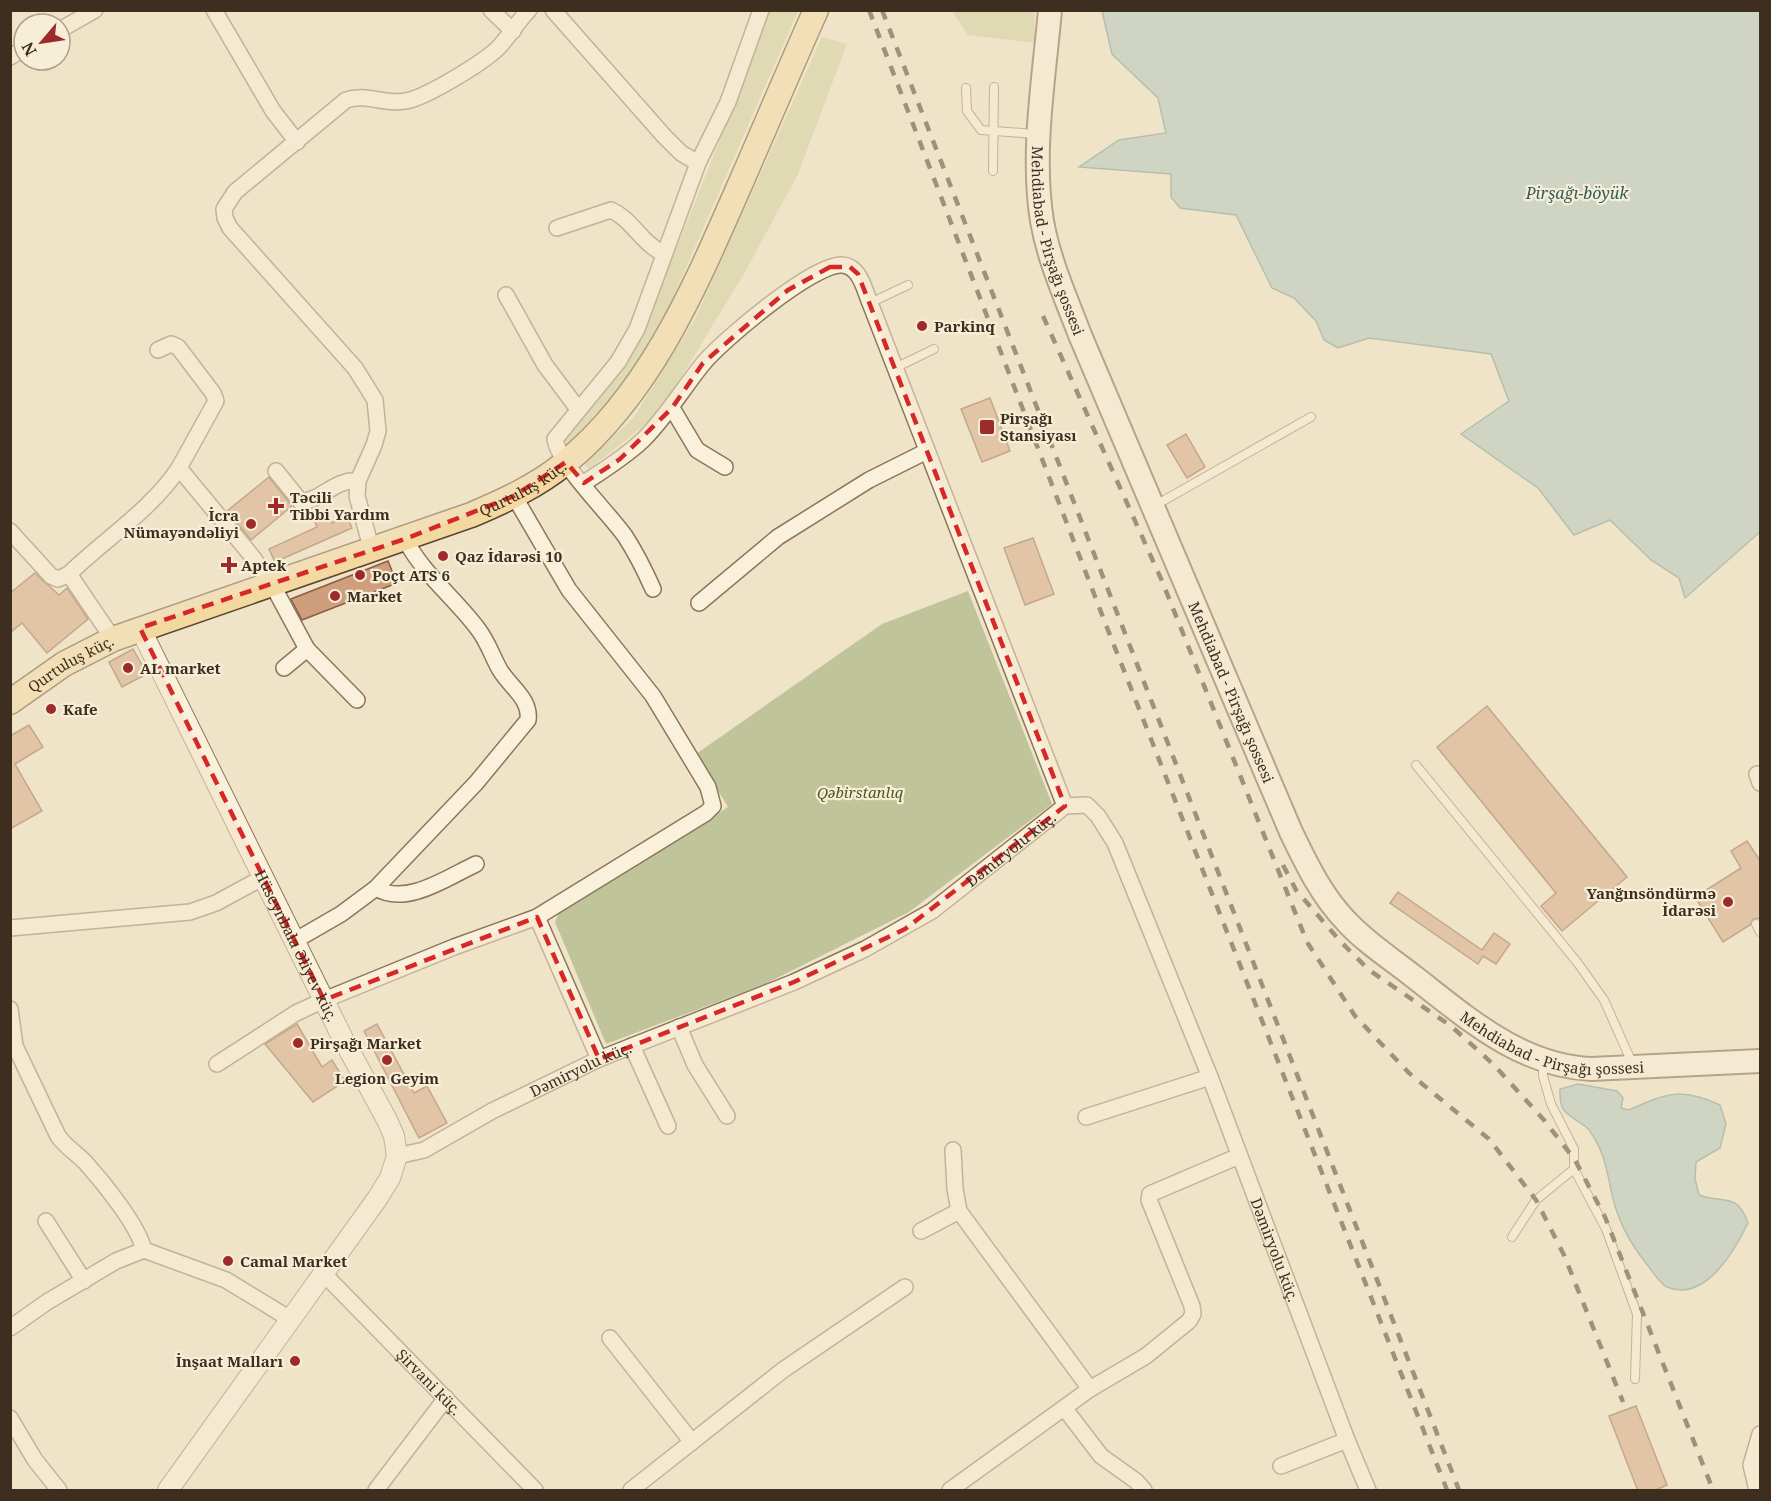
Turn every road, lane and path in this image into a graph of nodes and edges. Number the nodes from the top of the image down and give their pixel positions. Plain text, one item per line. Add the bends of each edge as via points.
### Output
1 (94, 10) edge
2 (214, 10) edge
3 (491, 10) edge
4 (530, 10) edge
5 (553, 10) edge
6 (761, 10) edge
7 (1050, 10) edge
8 (813, 17) edge
9 (72, 23) edge
10 (513, 31) junction
11 (994, 87) dead end
12 (966, 88) dead end
13 (993, 133) junction
14 (1040, 134) junction
15 (297, 142) junction
16 (698, 163) junction
17 (993, 171) dead end
18 (557, 228) dead end
19 (664, 254) junction
20 (908, 285) dead end
21 (506, 296) dead end
22 (870, 303) junction
23 (158, 350) dead end
24 (934, 350) dead end
25 (895, 368) junction
26 (672, 408) junction
27 (578, 410) junction
28 (1311, 417) dead end
29 (927, 451) junction
30 (566, 462) junction
31 (725, 467) dead end
32 (178, 468) junction
33 (276, 471) dead end
34 (358, 481) junction
35 (584, 483) junction
36 (514, 496) junction
37 (1153, 507) junction
38 (10, 531) edge
39 (405, 539) junction
40 (372, 550) junction
41 (69, 574) junction
42 (272, 584) junction
43 (653, 589) dead end
44 (699, 603) dead end
45 (140, 628) junction
46 (113, 639) junction
47 (307, 649) junction
48 (285, 668) dead end
49 (357, 700) dead end
50 (10, 702) edge
51 (1416, 765) dead end
52 (1065, 806) junction
53 (476, 864) dead end
54 (264, 878) junction
55 (376, 888) junction
56 (537, 917) junction
57 (1756, 924) dead end
58 (10, 928) edge
59 (1761, 932) edge
60 (296, 940) junction
61 (324, 1000) junction
62 (10, 1009) edge
63 (679, 1027) junction
64 (11, 1032) edge
65 (632, 1046) junction
66 (599, 1059) junction
67 (1542, 1060) junction
68 (1761, 1061) edge
69 (217, 1064) dead end
70 (1634, 1069) junction
71 (1210, 1077) junction
72 (727, 1116) dead end
73 (1086, 1117) dead end
74 (668, 1126) dead end
75 (953, 1150) dead end
76 (397, 1156) junction
77 (1239, 1156) junction
78 (1574, 1169) junction
79 (959, 1211) junction
80 (46, 1221) dead end
81 (921, 1231) dead end
82 (1512, 1236) dead end
83 (144, 1250) junction
84 (323, 1273) junction
85 (84, 1281) junction
86 (905, 1287) dead end
87 (290, 1319) junction
88 (10, 1328) edge
89 (610, 1338) dead end
90 (1635, 1379) dead end
91 (1090, 1389) junction
92 (446, 1398) junction
93 (1065, 1409) junction
94 (10, 1418) edge
95 (1761, 1434) edge
96 (1347, 1440) junction
97 (692, 1442) junction
98 (1281, 1466) dead end
99 (60, 1491) edge
100 (168, 1491) edge
101 (376, 1491) edge
102 (535, 1491) edge
103 (631, 1491) edge
104 (950, 1491) edge
105 (1144, 1491) edge
106 (1368, 1491) edge
107 (1757, 1491) edge

1 - 9 street
2 - 15 street via 268,103
3 - 10 street
4 - 10 street
5 - 16 street via 664,136
6 - 16 street via 728,102
7 - 14 main road, Mehdiabad - Pirşağı şossesi
8 - 30 main road, Qurtuluş küç. via 717,237 669,333 615,414
10 - 15 street via 484,60 416,98 396,102 357,96 346,100
11 - 13 lane
12 - 13 lane via 969,117 981,130
13 - 14 lane
13 - 17 lane
14 - 37 main road, Mehdiabad - Pirşağı şossesi via 1040,199 1047,244 1080,335
15 - 34 street via 235,192 224,209 225,218 367,384 375,400 378,431
16 - 19 street
18 - 19 street via 611,210 621,214 649,246
19 - 27 street via 637,329 618,362
20 - 22 lane
21 - 27 street via 545,365
22 - 25 street
22 - 26 street via 858,274 850,267 830,267 804,279 715,351
23 - 32 street via 171,344 178,347 216,401
24 - 25 lane
25 - 29 street
26 - 31 street via 697,450
26 - 35 street via 643,440
27 - 30 street via 555,439
28 - 37 lane
29 - 44 street via 869,480 778,537
29 - 52 street
30 - 35 street
30 - 36 main road, Qurtuluş küç.
32 - 41 street via 166,488
32 - 42 street
33 - 34 street via 301,501 308,501 337,483
34 - 40 street via 357,496
35 - 43 street via 625,536
36 - 39 main road, Qurtuluş küç.
36 - 56 street via 569,590 653,696 712,797 713,806
37 - 67 main road, Mehdiabad - Pirşağı şossesi via 1291,832 1329,901 1364,938 1460,1012 1491,1034
38 - 41 street via 51,576 58,579
39 - 40 main road, Qurtuluş küç.
39 - 55 street via 422,566 478,629 500,670 530,710 528,720 476,783
40 - 42 main road, Qurtuluş küç.
41 - 46 street
42 - 45 main road, Qurtuluş küç.
42 - 47 street
45 - 46 main road, Qurtuluş küç.
45 - 54 street, Hüseynbala Əliyev küç.
46 - 50 main road, Qurtuluş küç. via 64,664
47 - 48 street
47 - 49 street
51 - 70 lane via 1577,962 1604,1000
52 - 63 street, Dəmiryolu küç. via 904,929 794,982
52 - 71 street, Dəmiryolu küç. via 1088,806 1115,843
53 - 55 street via 402,895 386,894
54 - 58 street via 190,912
54 - 60 street, Hüseynbala Əliyev küç.
55 - 60 street
56 - 61 street
56 - 66 street
57 - 59 lane
60 - 61 street, Hüseynbala Əliyev küç.
61 - 69 street via 296,1013
61 - 76 street, Hüseynbala Əliyev küç. via 387,1120
62 - 64 street
63 - 65 street, Dəmiryolu küç.
63 - 72 street via 695,1065
64 - 83 street via 22,1064 58,1136 134,1225
65 - 66 street, Dəmiryolu küç.
65 - 74 street
66 - 76 street, Dəmiryolu küç. via 424,1150
67 - 70 main road, Mehdiabad - Pirşağı şossesi via 1569,1068
67 - 78 lane via 1551,1104 1574,1149
68 - 70 main road, Mehdiabad - Pirşağı şossesi
71 - 73 street
71 - 77 street, Dəmiryolu küç.
75 - 79 street
76 - 84 street via 386,1185
77 - 91 street via 1150,1194 1192,1314 1189,1321 1146,1356
77 - 96 street, Dəmiryolu küç.
78 - 82 lane via 1536,1200
78 - 90 lane via 1606,1229 1637,1314
79 - 81 street
79 - 91 street
80 - 85 street
83 - 85 street
83 - 87 street via 226,1280
84 - 87 street
84 - 92 street, Şirvani küç.
85 - 88 street
86 - 97 street via 783,1370
87 - 100 street
89 - 97 street
91 - 93 street
92 - 101 street
92 - 102 street, Şirvani küç.
93 - 104 street
93 - 105 street via 1101,1456
94 - 99 street via 35,1460
95 - 107 street via 1751,1465
96 - 98 street
96 - 106 street, Dəmiryolu küç.
97 - 103 street

